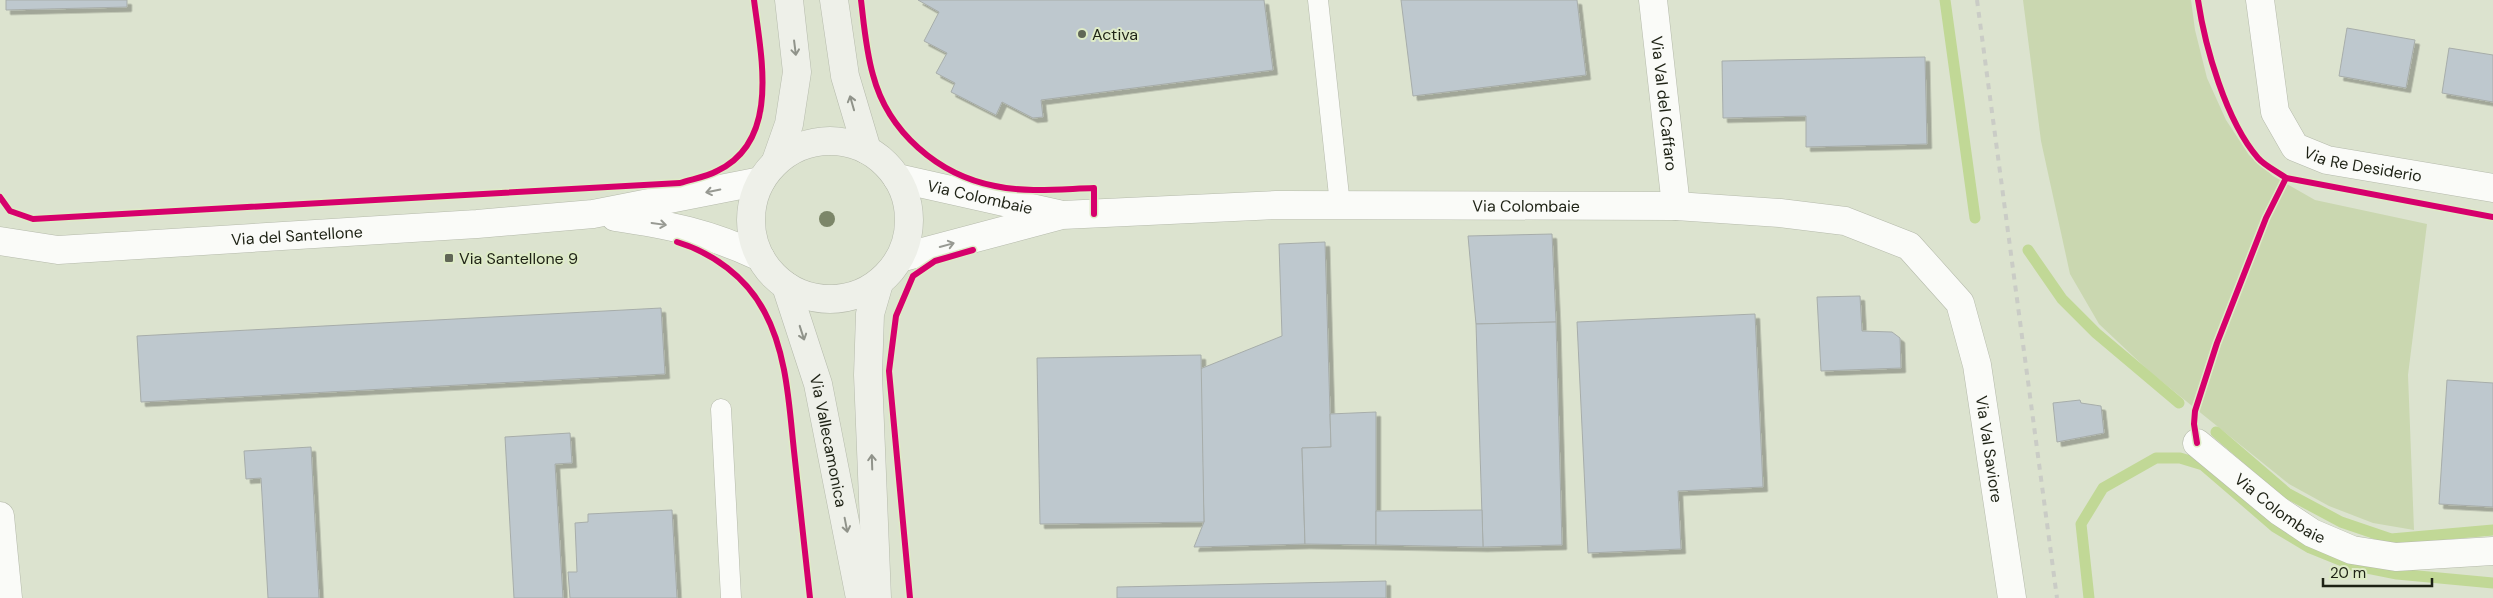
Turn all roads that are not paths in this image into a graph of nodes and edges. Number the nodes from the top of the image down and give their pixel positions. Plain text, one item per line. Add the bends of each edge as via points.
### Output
1 (789, 0) edge
2 (834, 0) edge
3 (1318, 0) edge
4 (1653, 0) edge
5 (2260, 0) edge
6 (867, 150) junction
7 (768, 171) junction
8 (897, 178) junction
9 (2493, 188) edge
10 (1340, 205) junction
11 (1676, 206) junction
12 (593, 214) junction
13 (1062, 215) junction
14 (0, 241) edge
15 (760, 257) junction
16 (900, 258) junction
17 (879, 283) junction
18 (786, 286) junction
19 (1960, 303) joint
20 (721, 409) dead end
21 (2197, 443) dead end
22 (0, 516) edge
23 (2493, 551) edge
24 (8, 598) edge
25 (732, 598) edge
26 (860, 598) edge
27 (877, 598) edge
28 (2012, 598) edge

1 -> 7 main road via 797,72 789,124
6 -> 2 main road via 845,76
3 - 10 lane
4 - 11 street, Via Val del Caffaro
5 - 9 street, Via Re Desiderio via 2275,112 2295,147 2327,160
6 - 7 main road via 849,142 810,142 792,150
6 - 8 main road via 884,162
7 -> 12 street, Via del Santellone
7 - 15 main road via 752,206 751,232
8 - 13 street, Via Colombaie
8 - 16 main road via 906,197 909,217 907,238
10 - 11 street, Via Colombaie
10 - 13 street, Via Colombaie
11 - 19 street, Via Colombaie via 1844,221 1909,246
12 - 14 street, Via del Santellone via 58,250
12 -> 15 street, Via del Santellone via 678,226 727,241
16 -> 13 street, Via Colombaie
15 - 18 main road
16 - 17 main road
17 - 18 main road via 862,293 834,299 804,295
27 -> 17 main road, Via Vallecamonica via 868,375 870,314
18 -> 26 main road, Via Vallecamonica via 818,384
19 - 28 street, Via Val Saviore via 1977,365
20 - 25 lane
21 - 23 street, Via Colombaie via 2278,512 2312,533 2352,550 2396,557
22 - 24 street

